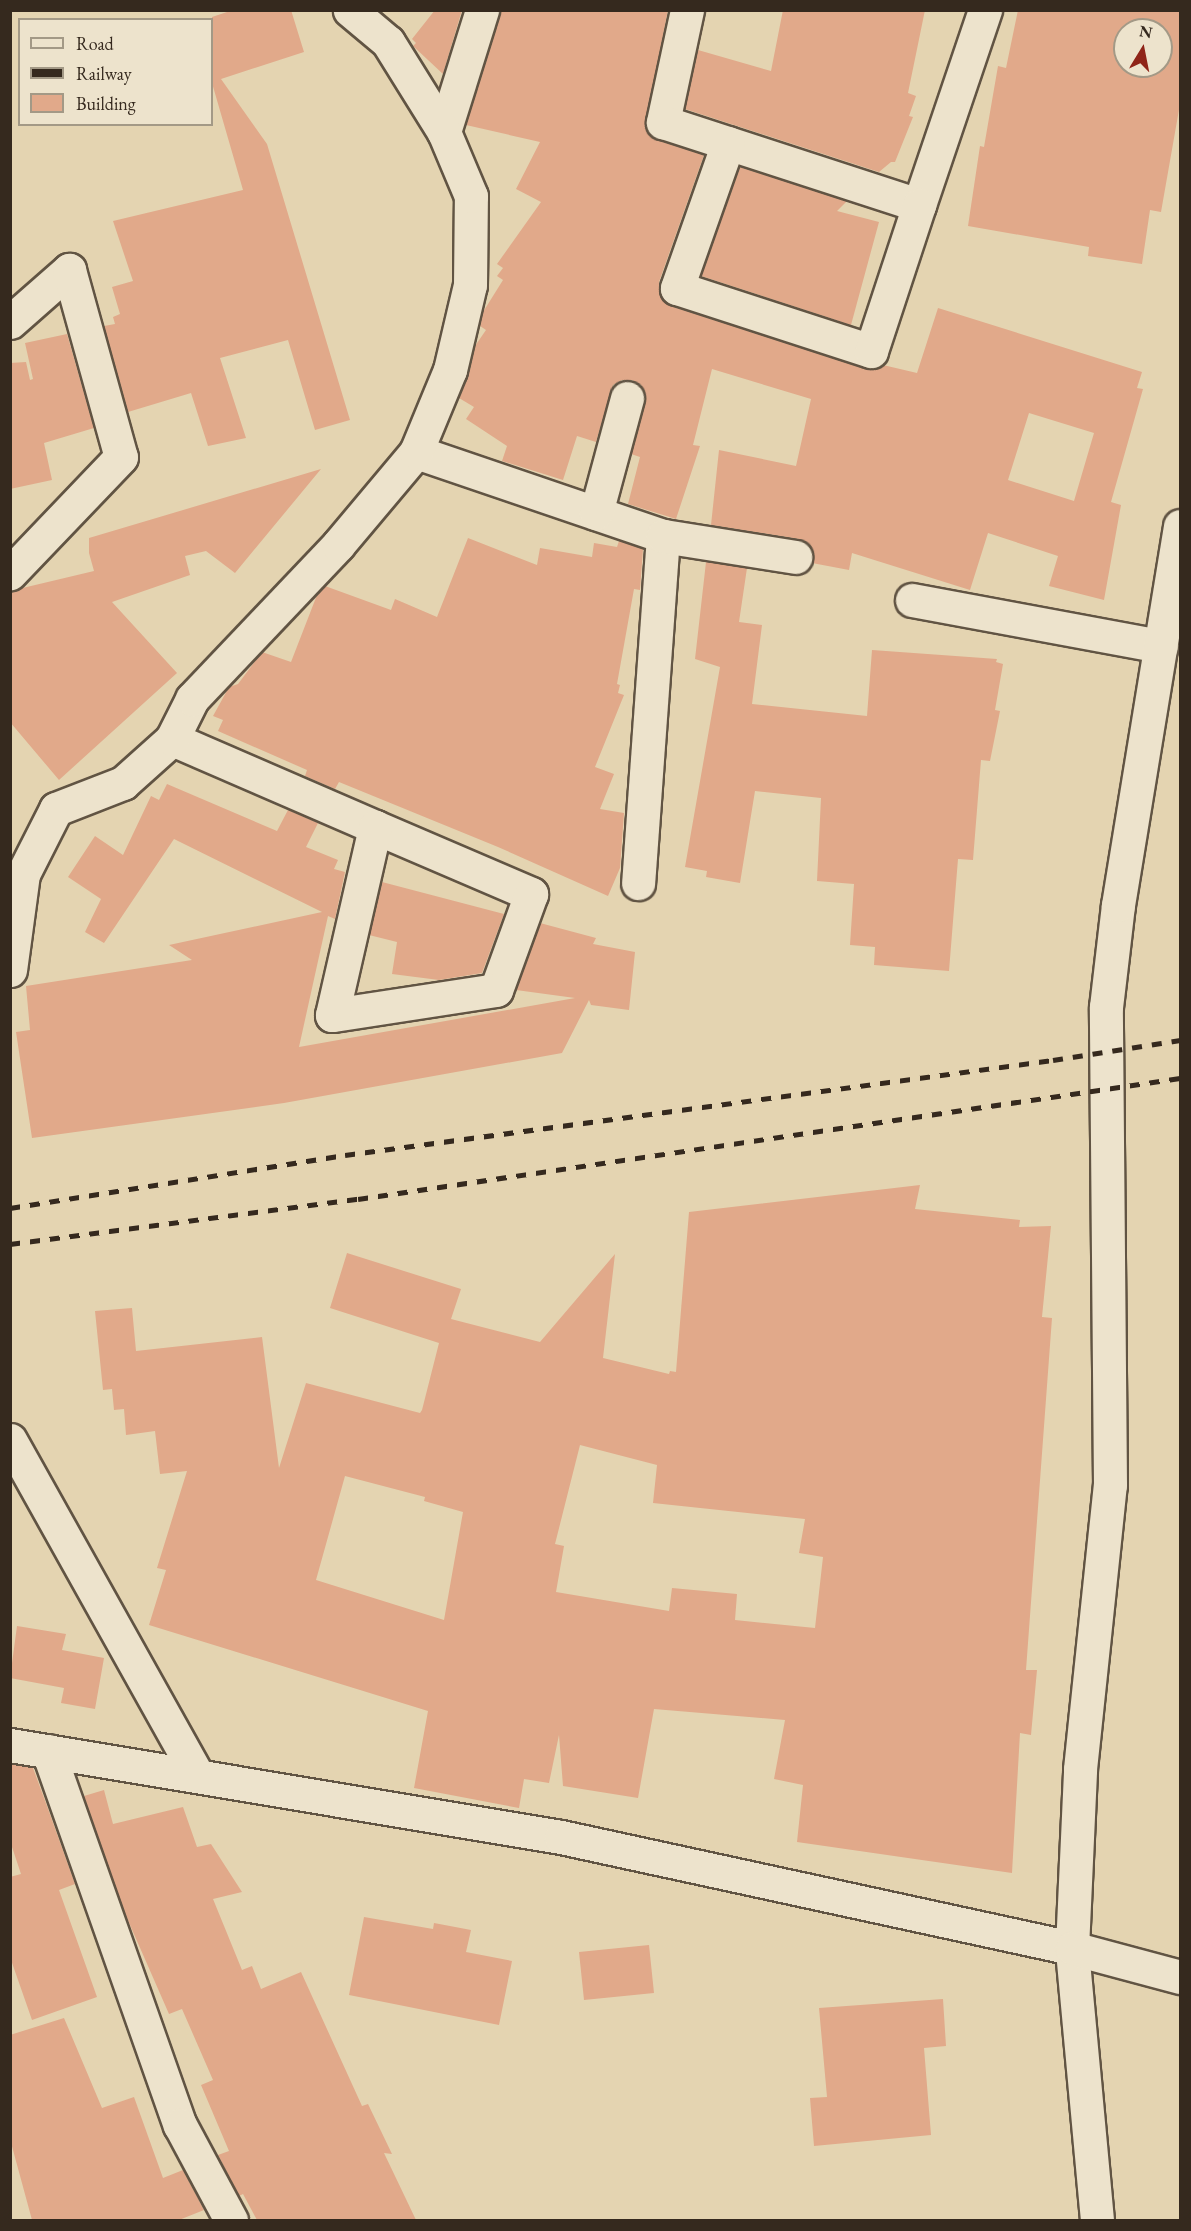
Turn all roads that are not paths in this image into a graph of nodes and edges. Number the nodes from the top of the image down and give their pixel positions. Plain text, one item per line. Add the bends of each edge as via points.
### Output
1 (350, 10) edge
2 (482, 10) edge
3 (687, 10) edge
4 (985, 10) edge
5 (444, 132) junction
6 (728, 143) junction
7 (919, 205) junction
8 (10, 322) edge
9 (627, 398) dead end
10 (416, 452) junction
11 (596, 513) junction
12 (1180, 526) edge
13 (663, 536) junction
14 (795, 557) dead end
15 (10, 573) edge
16 (912, 600) dead end
17 (1161, 646) junction
18 (172, 740) junction
19 (375, 827) junction
20 (638, 883) dead end
21 (10, 970) edge
22 (10, 1440) edge
23 (10, 1744) edge
24 (48, 1750) junction
25 (197, 1775) junction
26 (1072, 1948) junction
27 (1180, 1977) edge
28 (231, 2220) edge
29 (1098, 2220) edge

1 - 5 street via 388,42
2 - 5 street
3 - 6 street via 663,122
4 - 7 street
5 - 10 street via 471,196 470,285 450,370
6 - 7 street
6 - 7 street via 677,288 871,351
8 - 15 street via 69,270 122,457
9 - 11 street
10 - 11 street
10 - 18 street via 338,545 192,699
11 - 13 street
12 - 17 street
13 - 14 street
13 - 20 street
16 - 17 street
17 - 26 street via 1118,905 1106,1007 1110,1485 1080,1770
18 - 19 street
18 - 21 street via 123,783 56,809 23,874
19 - 19 street via 332,1015 496,990 531,894
22 - 25 street
23 - 24 street
24 - 25 street
24 - 28 street via 180,2125
25 - 26 street via 561,1837
26 - 27 street
26 - 29 street

